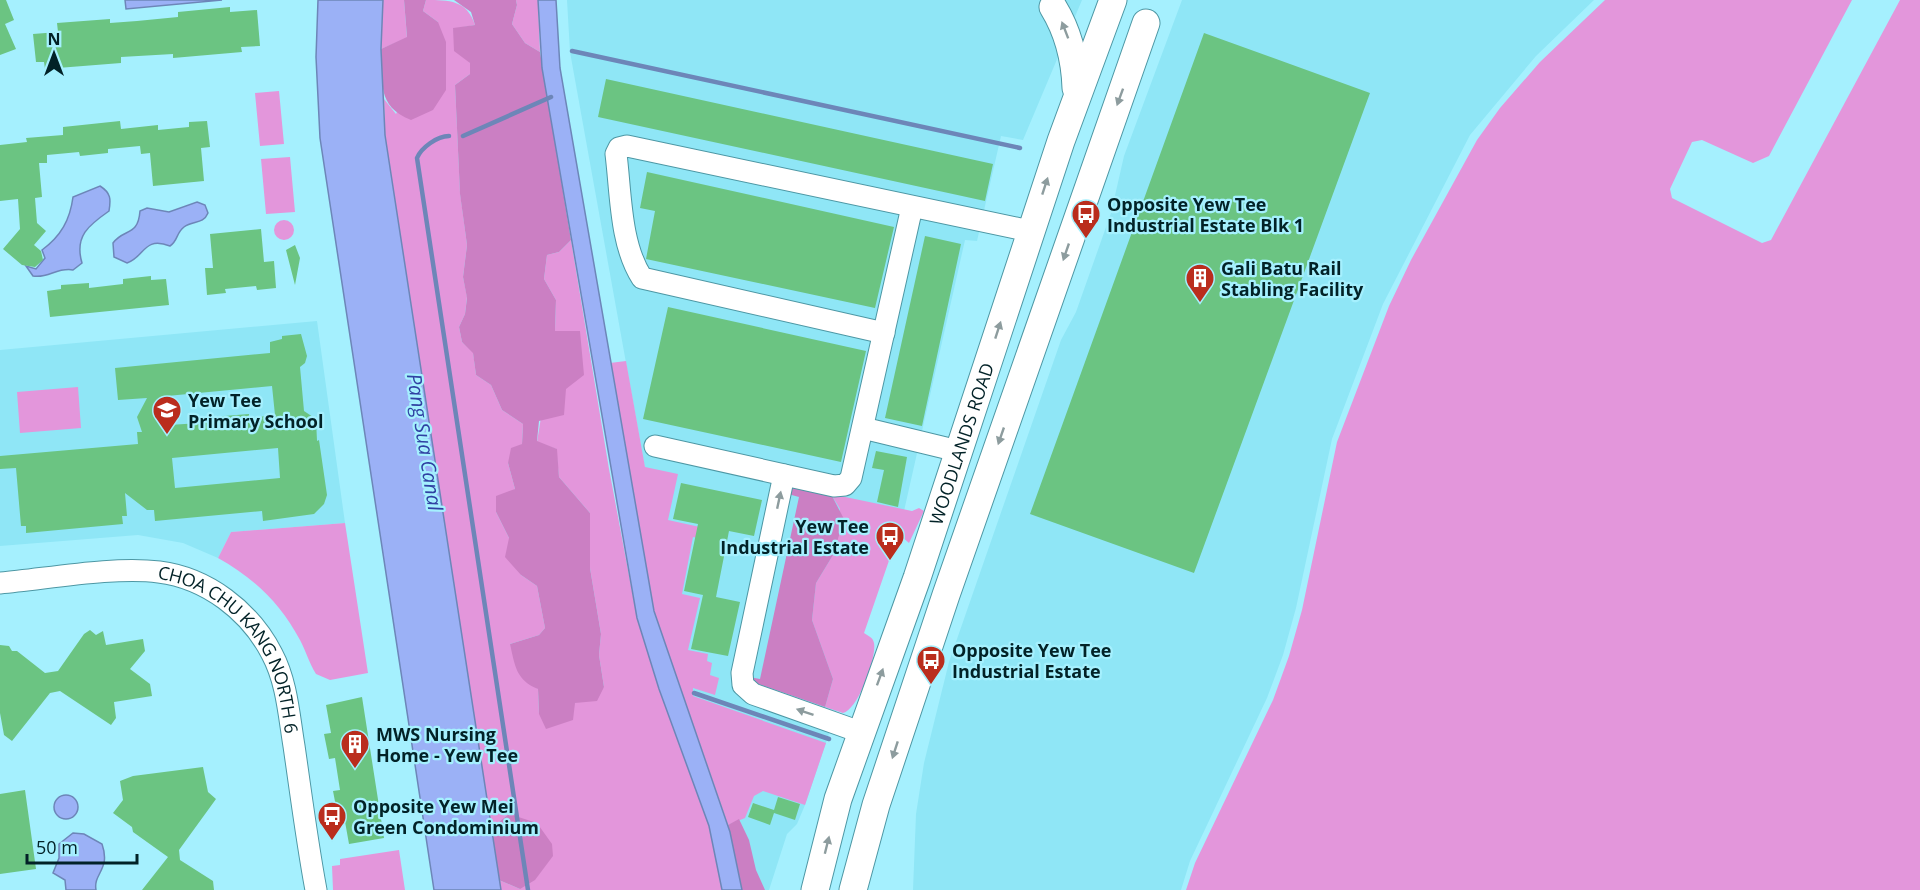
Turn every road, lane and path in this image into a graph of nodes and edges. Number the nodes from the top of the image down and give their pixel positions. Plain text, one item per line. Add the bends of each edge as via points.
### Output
1 (1113, 0) edge
2 (1053, 7) dead end
3 (1146, 23) dead end
4 (1077, 95) junction
5 (1061, 141) junction
6 (1099, 157) junction
7 (912, 207) junction
8 (1030, 231) junction
9 (884, 333) junction
10 (863, 428) junction
11 (655, 446) dead end
12 (958, 451) junction
13 (784, 475) junction
14 (0, 583) edge
15 (860, 732) junction
16 (876, 805) junction
17 (316, 890) edge
18 (815, 890) edge
19 (854, 890) edge
20 (868, 890) edge

1 - 4 main road, WOODLANDS ROAD
4 -> 2 main road via 1075,63 1066,31
3 -> 6 main road, WOODLANDS ROAD
4 - 5 main road, WOODLANDS ROAD
5 - 6 main road via 1089,128 1096,136
8 -> 5 main road, WOODLANDS ROAD
6 -> 16 main road, WOODLANDS ROAD
7 - 8 street
7 - 9 street
7 - 9 street via 627,146 619,148 616,154 628,246 632,263 642,278
12 -> 8 main road, WOODLANDS ROAD
9 - 10 street
10 - 12 street
10 - 13 street via 851,478 845,485
11 - 13 street
15 -> 12 main road, WOODLANDS ROAD via 917,578
15 -> 13 street via 753,694 743,685 742,673
14 - 17 street, CHOA CHU KANG NORTH 6 via 158,572 190,579 233,606 255,628 273,655 286,693
18 -> 15 main road, WOODLANDS ROAD
16 - 19 main road, WOODLANDS ROAD
16 - 20 main road

